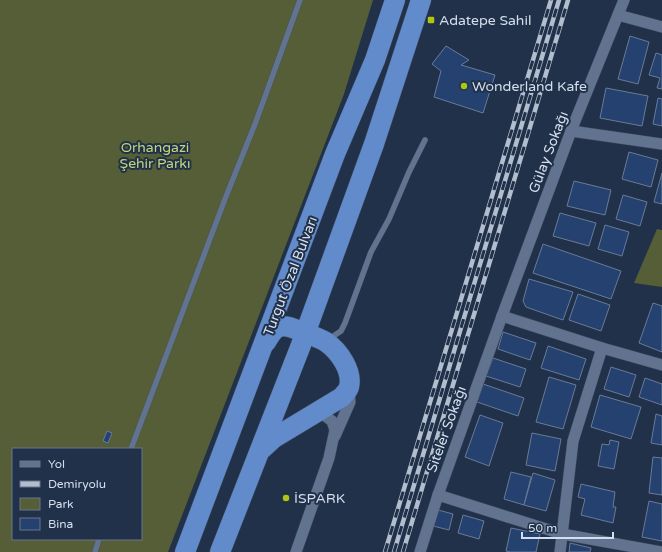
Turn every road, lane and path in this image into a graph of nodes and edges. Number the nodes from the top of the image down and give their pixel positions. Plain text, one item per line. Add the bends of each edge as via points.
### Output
1 (300, 0) edge
2 (395, 0) edge
3 (420, 0) edge
4 (624, 0) edge
5 (618, 15) junction
6 (662, 27) edge
7 (571, 130) junction
8 (425, 140) dead end
9 (662, 144) edge
10 (502, 316) junction
11 (305, 333) junction
12 (326, 342) junction
13 (263, 346) junction
14 (602, 348) junction
15 (662, 365) edge
16 (349, 388) junction
17 (315, 414) junction
18 (333, 440) junction
19 (131, 448) edge
20 (260, 451) junction
21 (329, 458) junction
22 (438, 495) junction
23 (562, 534) junction
24 (99, 540) edge
25 (95, 552) edge
26 (185, 552) edge
27 (220, 552) edge
28 (296, 552) edge
29 (302, 552) edge
30 (420, 552) edge
31 (560, 552) edge
32 (662, 552) edge

1 - 19 lane
2 - 13 highway, Turgut Özal Bulvarı via 375,60 333,160
3 - 11 highway via 374,144
4 - 5 street, Gülay Sokağı
5 - 6 street
5 - 7 street, Gülay Sokağı
7 - 9 street
7 - 10 street, Gülay Sokağı
8 - 12 lane via 371,252 341,331
10 - 14 street
10 - 22 street, Siteler Sokağı
11 - 12 highway
11 - 13 highway via 284,326 278,327
11 - 20 highway
12 - 16 highway via 336,351 348,371
13 - 26 highway, Turgut Özal Bulvarı
14 - 15 street
14 - 23 street via 573,441
16 - 17 highway via 342,397
16 - 18 street via 350,402
17 - 18 street via 324,415 332,421 335,430
17 - 20 highway via 274,438
18 - 21 street
20 - 27 highway
21 - 28 street
21 - 29 street via 326,483
22 - 23 street
22 - 30 street, Siteler Sokağı
23 - 31 street
23 - 32 street
24 - 25 lane

